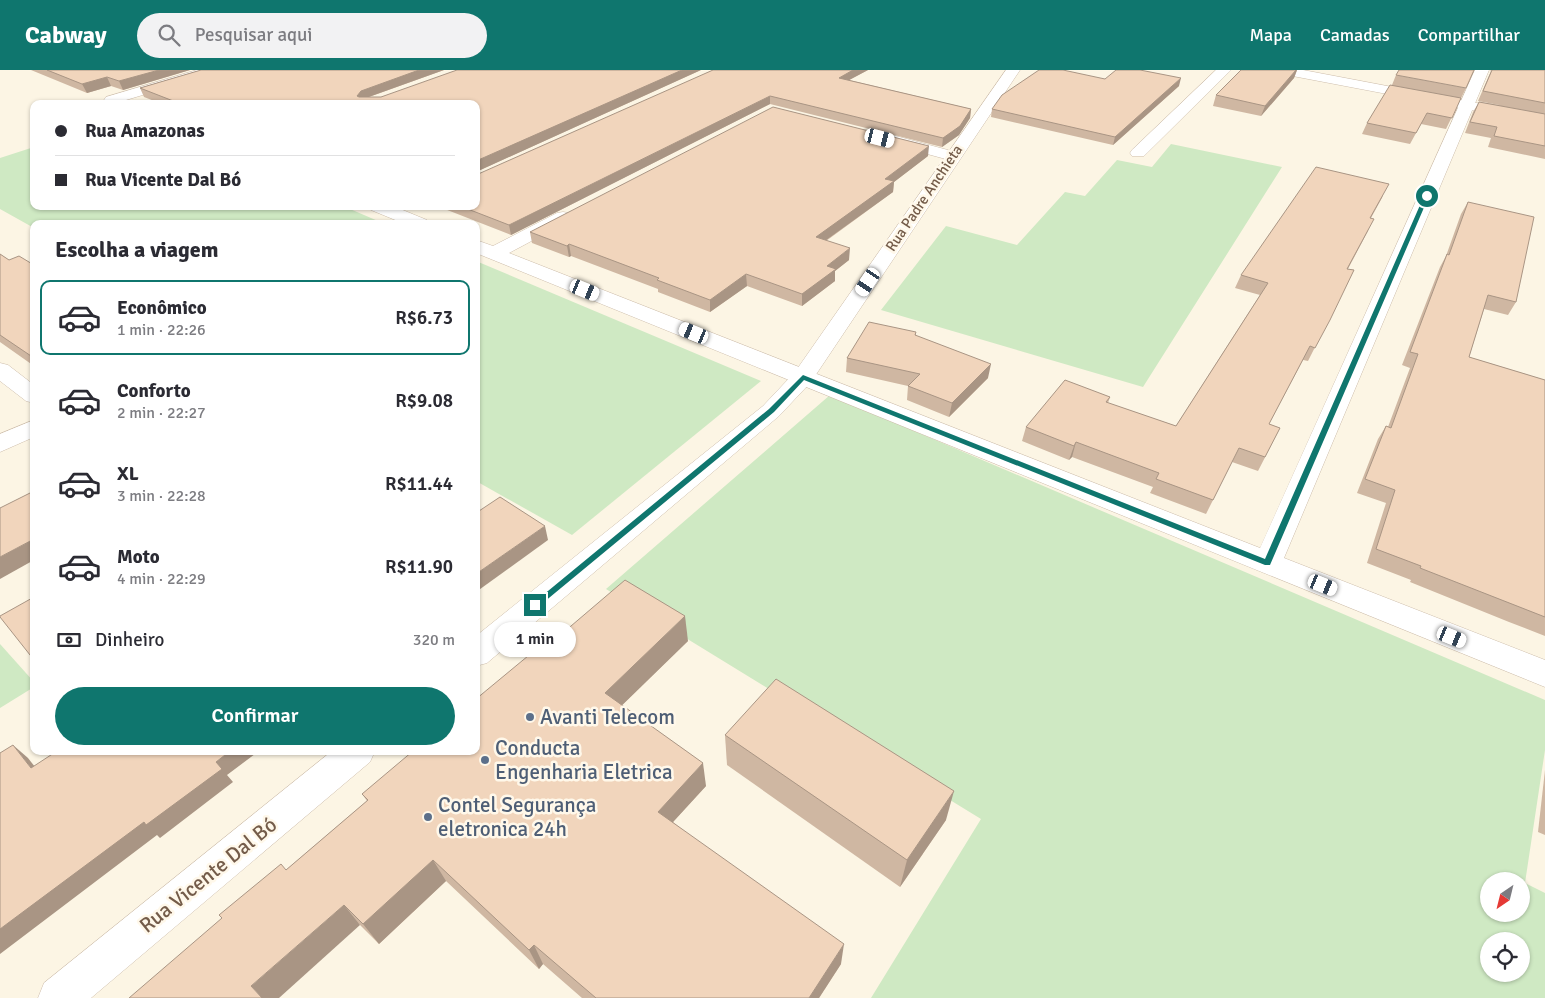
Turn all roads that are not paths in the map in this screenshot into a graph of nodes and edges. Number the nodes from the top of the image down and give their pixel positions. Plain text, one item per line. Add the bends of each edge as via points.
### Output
1 (211, 70) edge
2 (1013, 70) edge
3 (1224, 70) edge
4 (1282, 70) edge
5 (1482, 70) edge
6 (122, 100) edge
7 (1467, 105) junction
8 (1545, 120) edge
9 (876, 136) edge
10 (1138, 153) dead end
11 (953, 156) junction
12 (581, 208) edge
13 (387, 210) edge
14 (410, 210) edge
15 (399, 215) junction
16 (411, 220) edge
17 (485, 250) edge
18 (0, 370) edge
19 (803, 377) junction
20 (30, 393) edge
21 (30, 429) edge
22 (0, 444) edge
23 (1268, 563) junction
24 (480, 651) edge
25 (1545, 674) edge
26 (353, 755) edge
27 (69, 995) edge

1 - 6 street
2 - 11 street, Rua Padre Anchieta
3 - 10 street
4 - 7 street
5 - 7 street
7 - 8 street
7 - 23 street
9 - 11 street
11 - 19 street, Rua Padre Anchieta
12 - 17 street
13 - 15 street
14 - 15 street
15 - 16 street
17 - 19 street
18 - 20 street
19 - 23 street
19 - 24 street via 771,411
21 - 22 street
23 - 25 street
26 - 27 street, Rua Vicente Dal Bó

